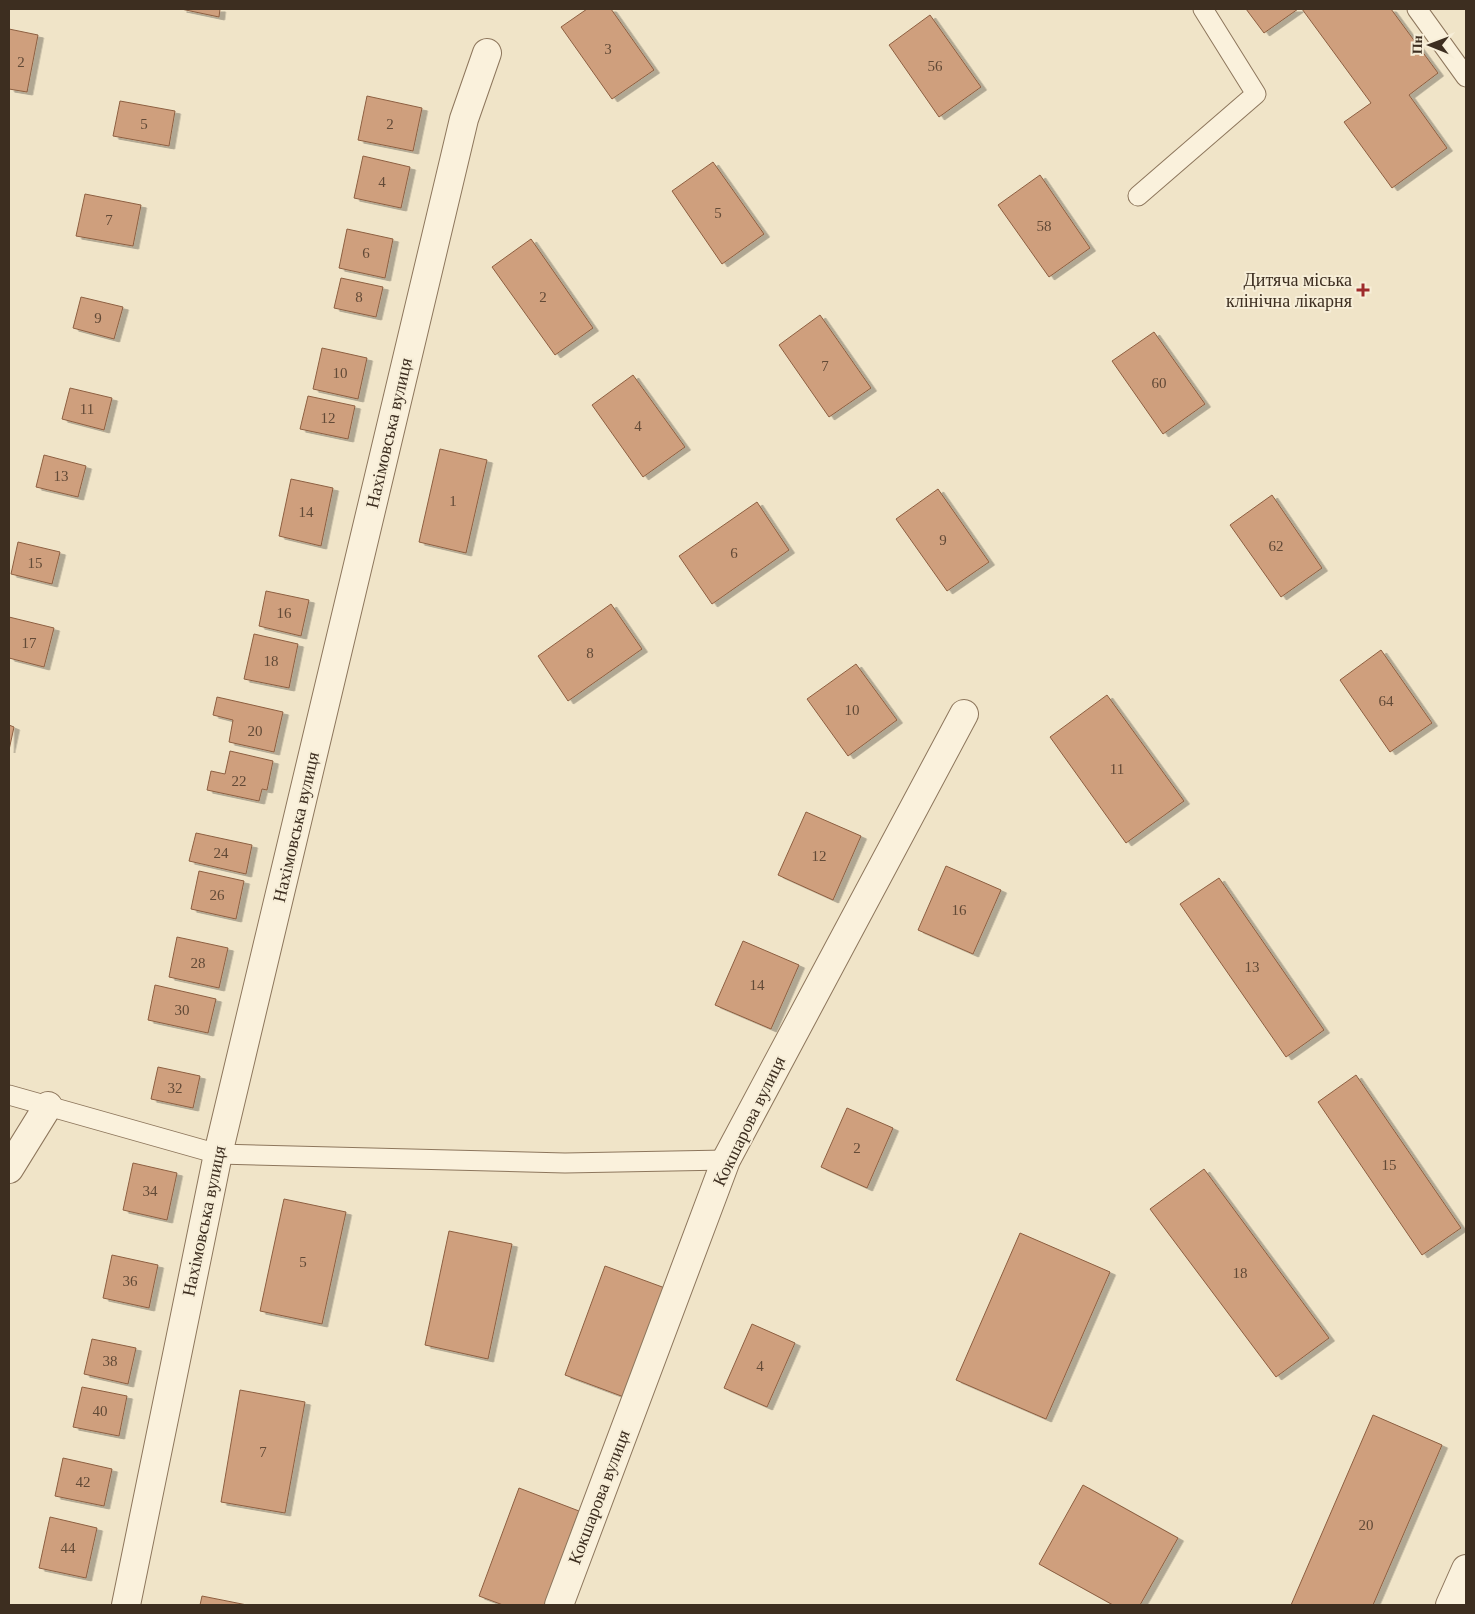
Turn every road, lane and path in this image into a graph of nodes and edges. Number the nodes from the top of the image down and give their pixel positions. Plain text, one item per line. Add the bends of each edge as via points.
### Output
1 (1203, 9) edge
2 (1417, 9) edge
3 (487, 53) dead end
4 (1466, 77) edge
5 (1138, 196) dead end
6 (964, 714) dead end
7 (9, 1095) edge
8 (48, 1106) junction
9 (218, 1154) junction
10 (726, 1160) junction
11 (9, 1169) edge
12 (1466, 1569) edge
13 (126, 1605) edge
14 (559, 1605) edge
15 (1450, 1605) edge

1 - 5 lane via 1256,94
2 - 4 lane
3 - 9 street, Нахімовська вулиця via 462,129
6 - 10 street, Кокшарова вулиця
7 - 8 lane
8 - 9 lane
8 - 11 street
9 - 10 lane via 565,1163
9 - 13 street, Нахімовська вулиця
10 - 14 street, Кокшарова вулиця
12 - 15 street

